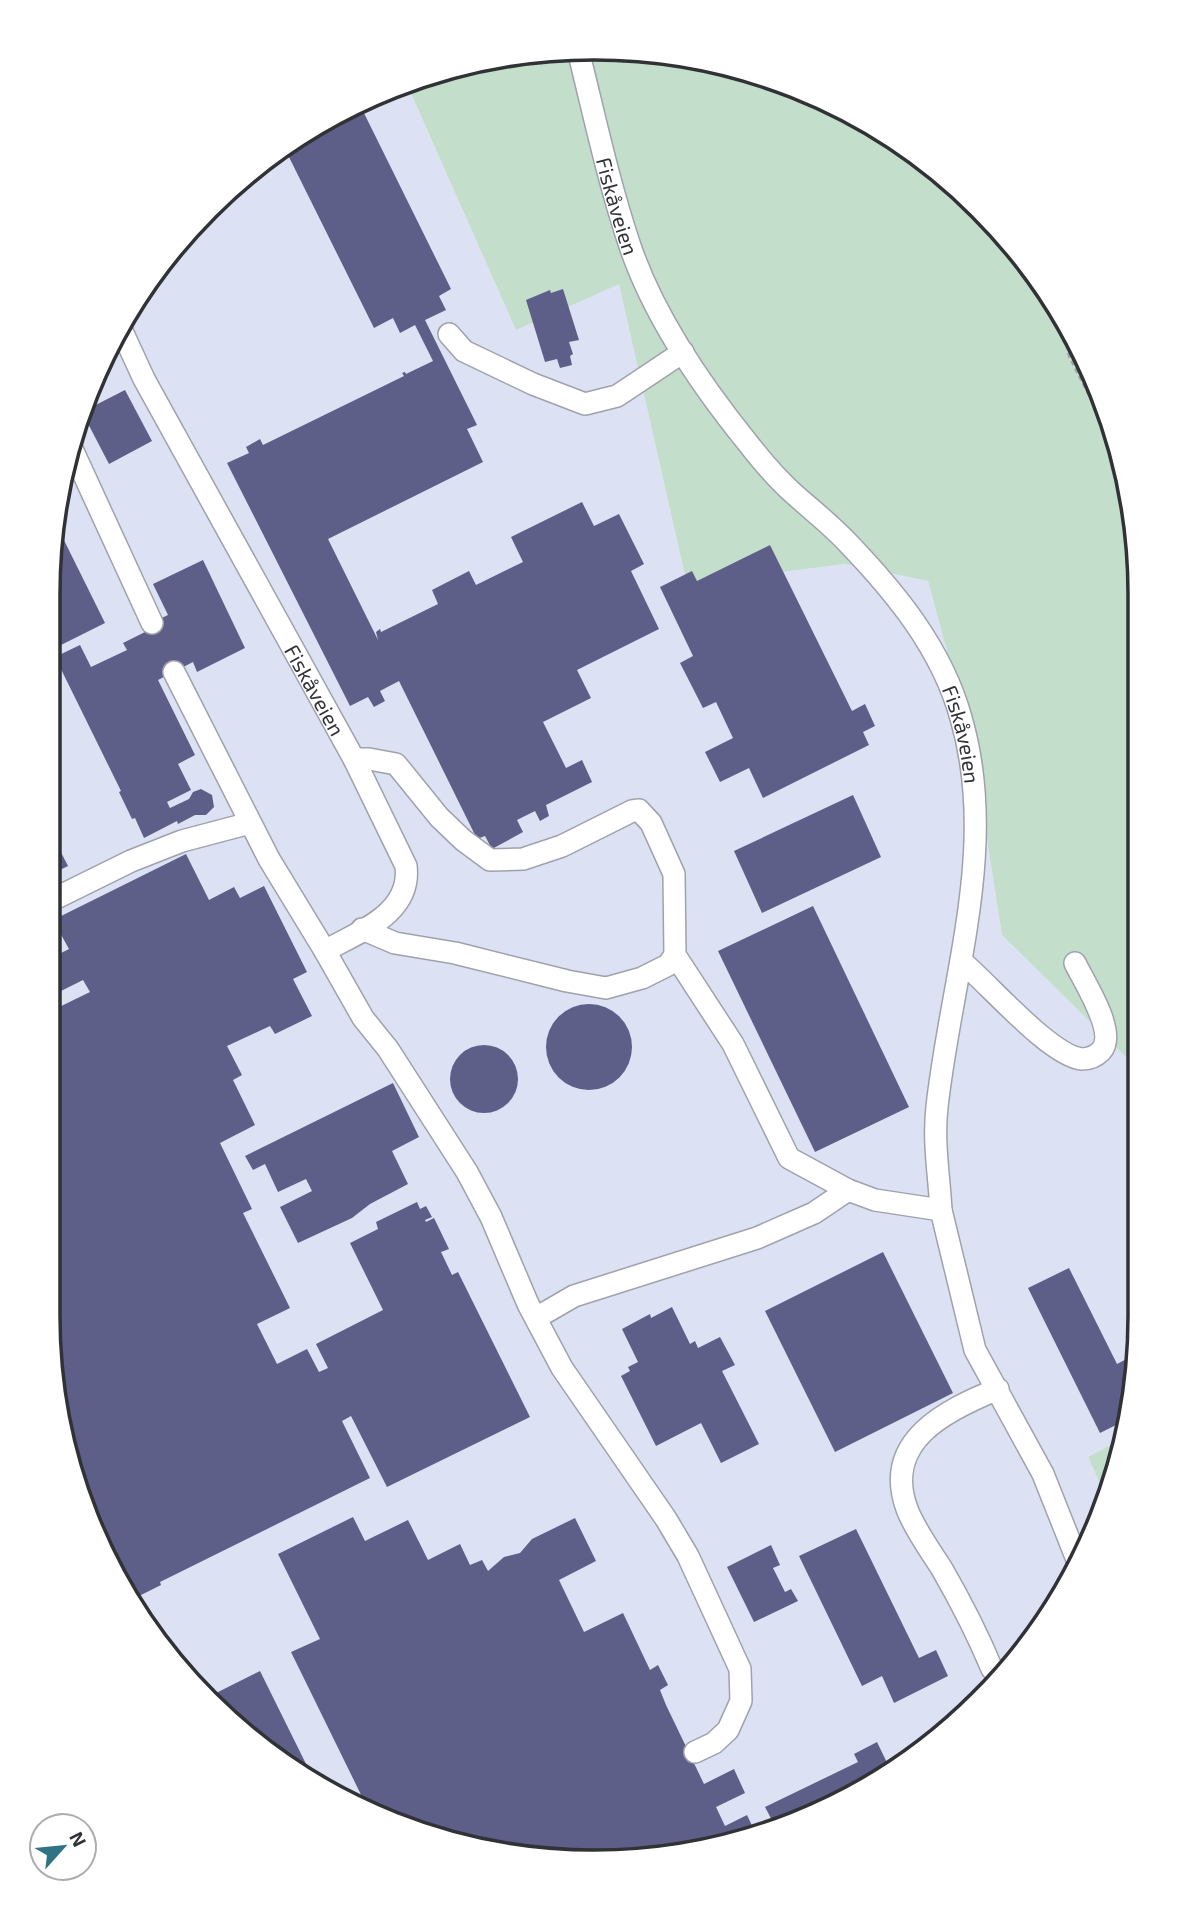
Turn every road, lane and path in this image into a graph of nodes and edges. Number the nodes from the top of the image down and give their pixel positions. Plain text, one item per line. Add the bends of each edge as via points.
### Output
1 (581, 60) edge
2 (449, 334) dead end
3 (125, 338) edge
4 (1069, 349) edge
5 (684, 352) junction
6 (1091, 397) edge
7 (77, 460) edge
8 (152, 623) dead end
9 (174, 672) dead end
10 (354, 759) junction
11 (250, 822) junction
12 (60, 896) edge
13 (362, 929) junction
14 (325, 951) junction
15 (675, 956) junction
16 (961, 961) junction
17 (1074, 963) dead end
18 (848, 1190) junction
19 (941, 1210) junction
20 (536, 1318) junction
21 (998, 1389) junction
22 (1074, 1551) edge
23 (992, 1669) dead end
24 (695, 1752) dead end

1 - 5 lane, Fiskåveien via 629,245
2 - 5 lane via 464,351 585,404 617,396
3 - 10 lane, Fiskåveien
4 - 6 path
5 - 16 lane, Fiskåveien via 747,443 848,542 919,626 939,660 960,714 976,798 975,858
7 - 8 lane
9 - 11 lane
10 - 13 lane via 407,866 408,878 387,916
10 - 15 lane, Fiskåveien via 396,764 439,817 490,860 523,859 562,846 639,810 651,824 674,874
11 - 12 lane via 182,841
11 - 14 lane
13 - 14 lane
13 - 15 lane via 395,943 606,988 642,978 668,965
14 - 20 lane via 363,1018 467,1172
15 - 18 lane via 733,1044 789,1158
16 - 17 lane via 1037,1032 1061,1050 1089,1059 1104,1048 1107,1032
16 - 19 lane, Fiskåveien via 937,1105
18 - 19 lane via 875,1200
18 - 20 lane via 814,1213 757,1238 574,1296
19 - 21 lane, Fiskåveien via 975,1350
20 - 24 lane via 562,1368 688,1556 740,1669 741,1701 728,1730
21 - 22 lane, Fiskåveien via 1043,1474
21 - 23 lane via 921,1431 907,1454 902,1482 908,1513 971,1618

